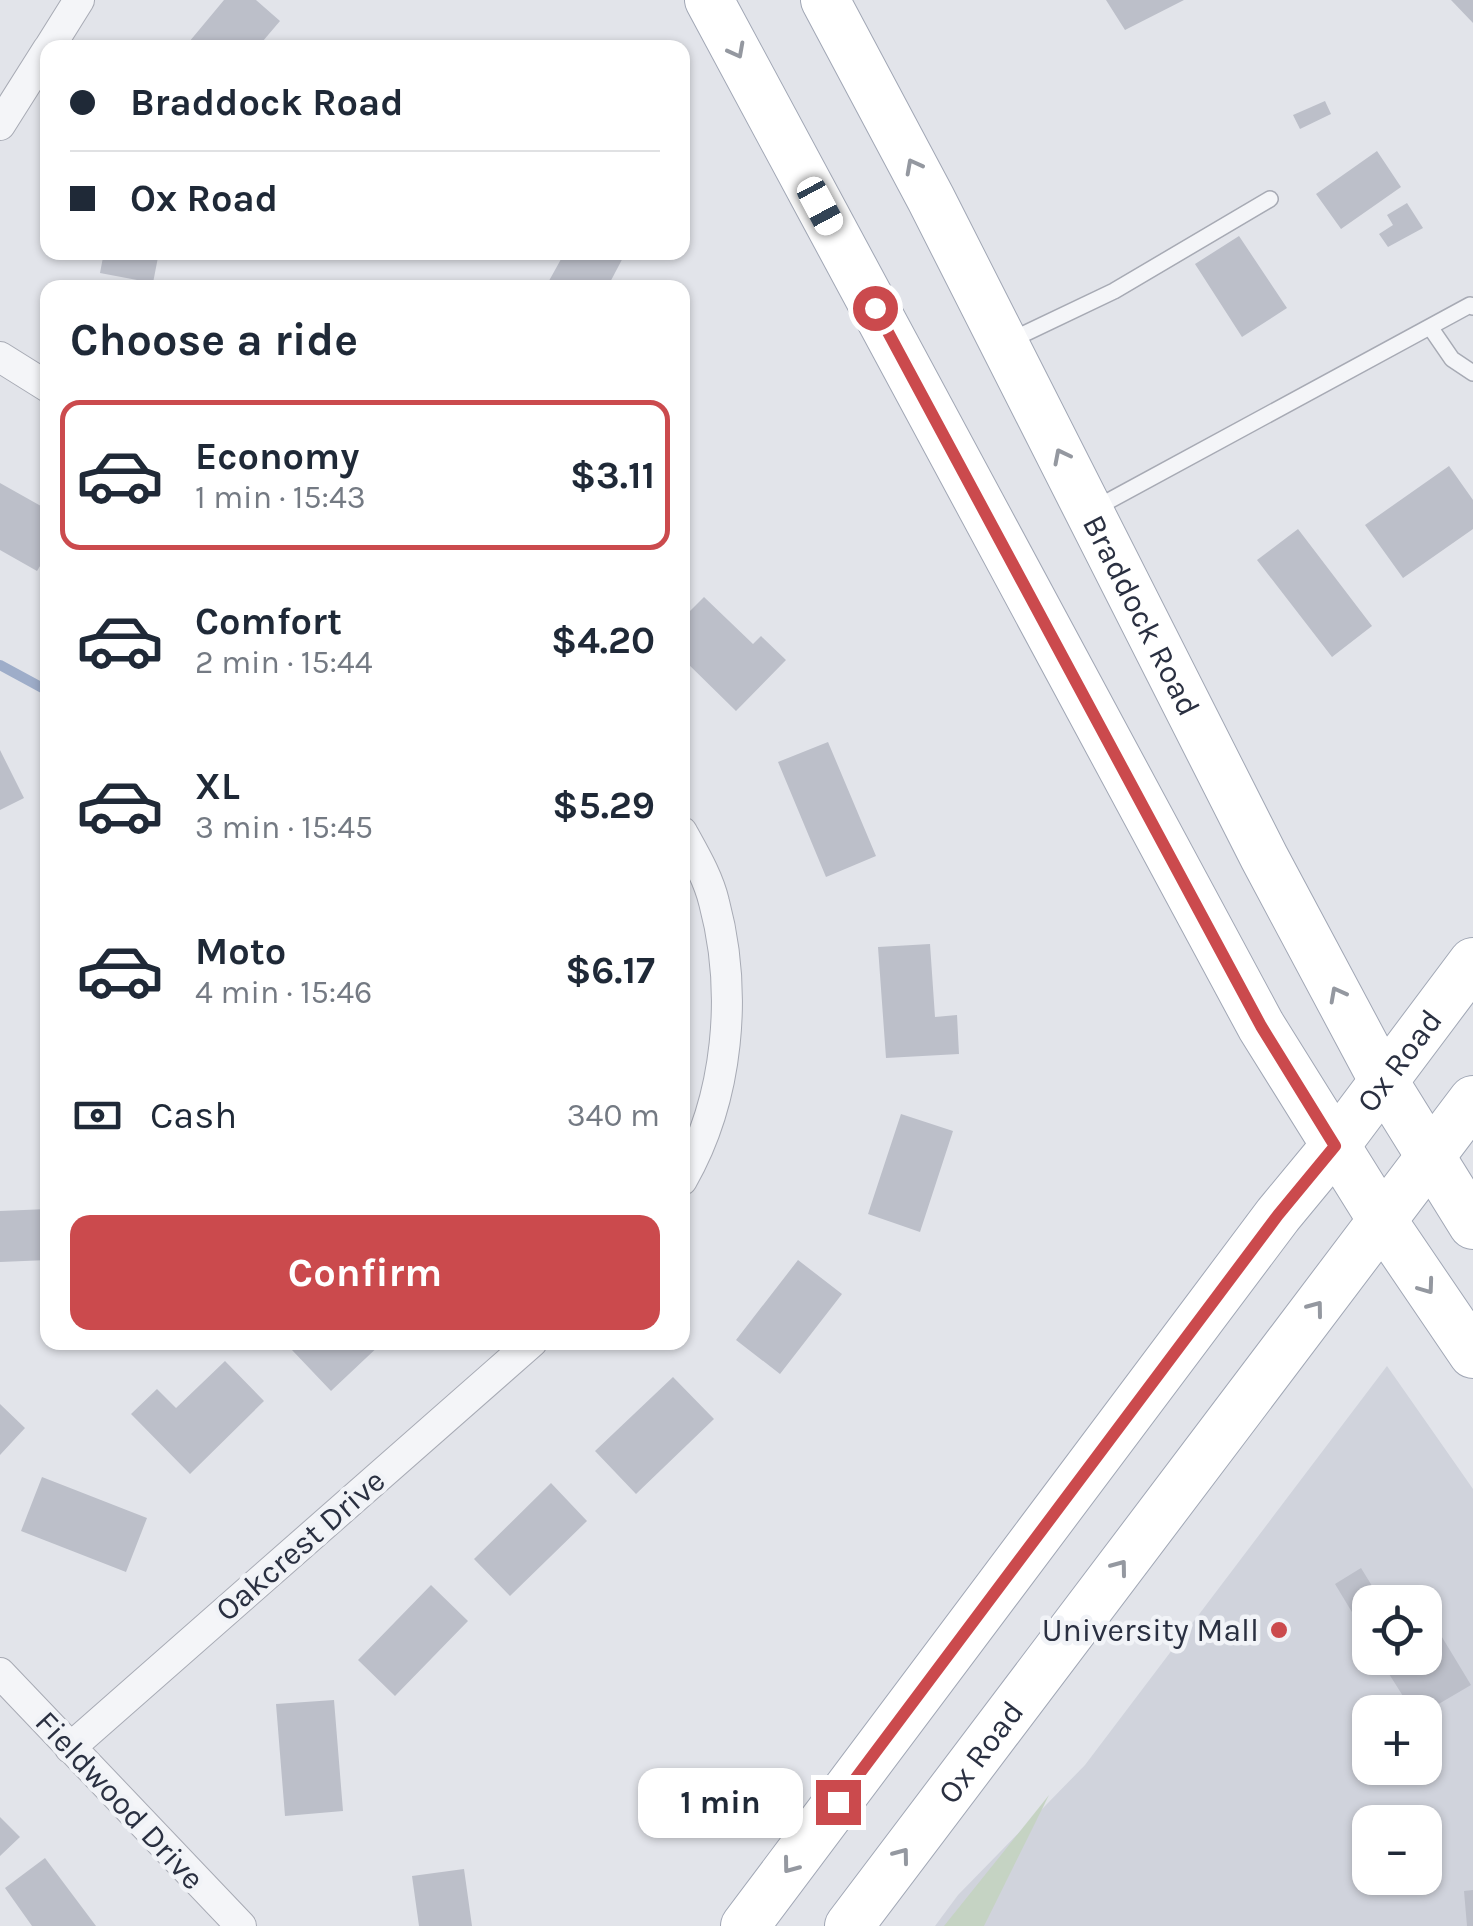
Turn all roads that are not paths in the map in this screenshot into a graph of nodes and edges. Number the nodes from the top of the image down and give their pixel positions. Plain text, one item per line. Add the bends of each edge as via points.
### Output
1 (79, 0) edge
2 (710, 0) edge
3 (825, 0) edge
4 (53, 40) edge
5 (40, 61) edge
6 (0, 125) edge
7 (1270, 199) dead end
8 (1473, 306) edge
9 (1430, 327) junction
10 (1004, 344) junction
11 (0, 357) edge
12 (1473, 373) edge
13 (40, 382) edge
14 (1089, 512) junction
15 (690, 849) edge
16 (1473, 962) edge
17 (1383, 1080) junction
18 (1473, 1100) edge
19 (1335, 1146) junction
20 (1432, 1156) junction
21 (690, 1163) edge
22 (1382, 1220) junction
23 (1473, 1225) edge
24 (523, 1350) edge
25 (1473, 1354) edge
26 (0, 1673) edge
27 (70, 1748) junction
28 (241, 1926) edge
29 (745, 1926) edge
30 (849, 1926) edge

1 - 4 street
2 -> 19 main road via 1261,1026
10 -> 3 main road, Braddock Road
5 - 6 street
7 - 10 lane via 1114,291
8 - 9 lane
9 - 12 lane via 1452,359
9 - 14 lane
14 -> 10 main road, Braddock Road
11 - 13 street
17 -> 14 main road, Braddock Road
15 - 21 street via 714,900 726,1030 721,1074
16 - 17 main road, Ox Road
17 - 19 main road, Ox Road
17 - 20 main road, Braddock Road
18 - 20 main road, Ox Road
19 - 22 main road
19 -> 29 main road, Ox Road
20 - 22 main road, Ox Road
20 - 23 main road, Braddock Road
22 -> 25 main road
30 -> 22 main road, Ox Road
24 - 27 street, Oakcrest Drive
26 - 27 street, Fieldwood Drive
27 - 28 street, Fieldwood Drive

